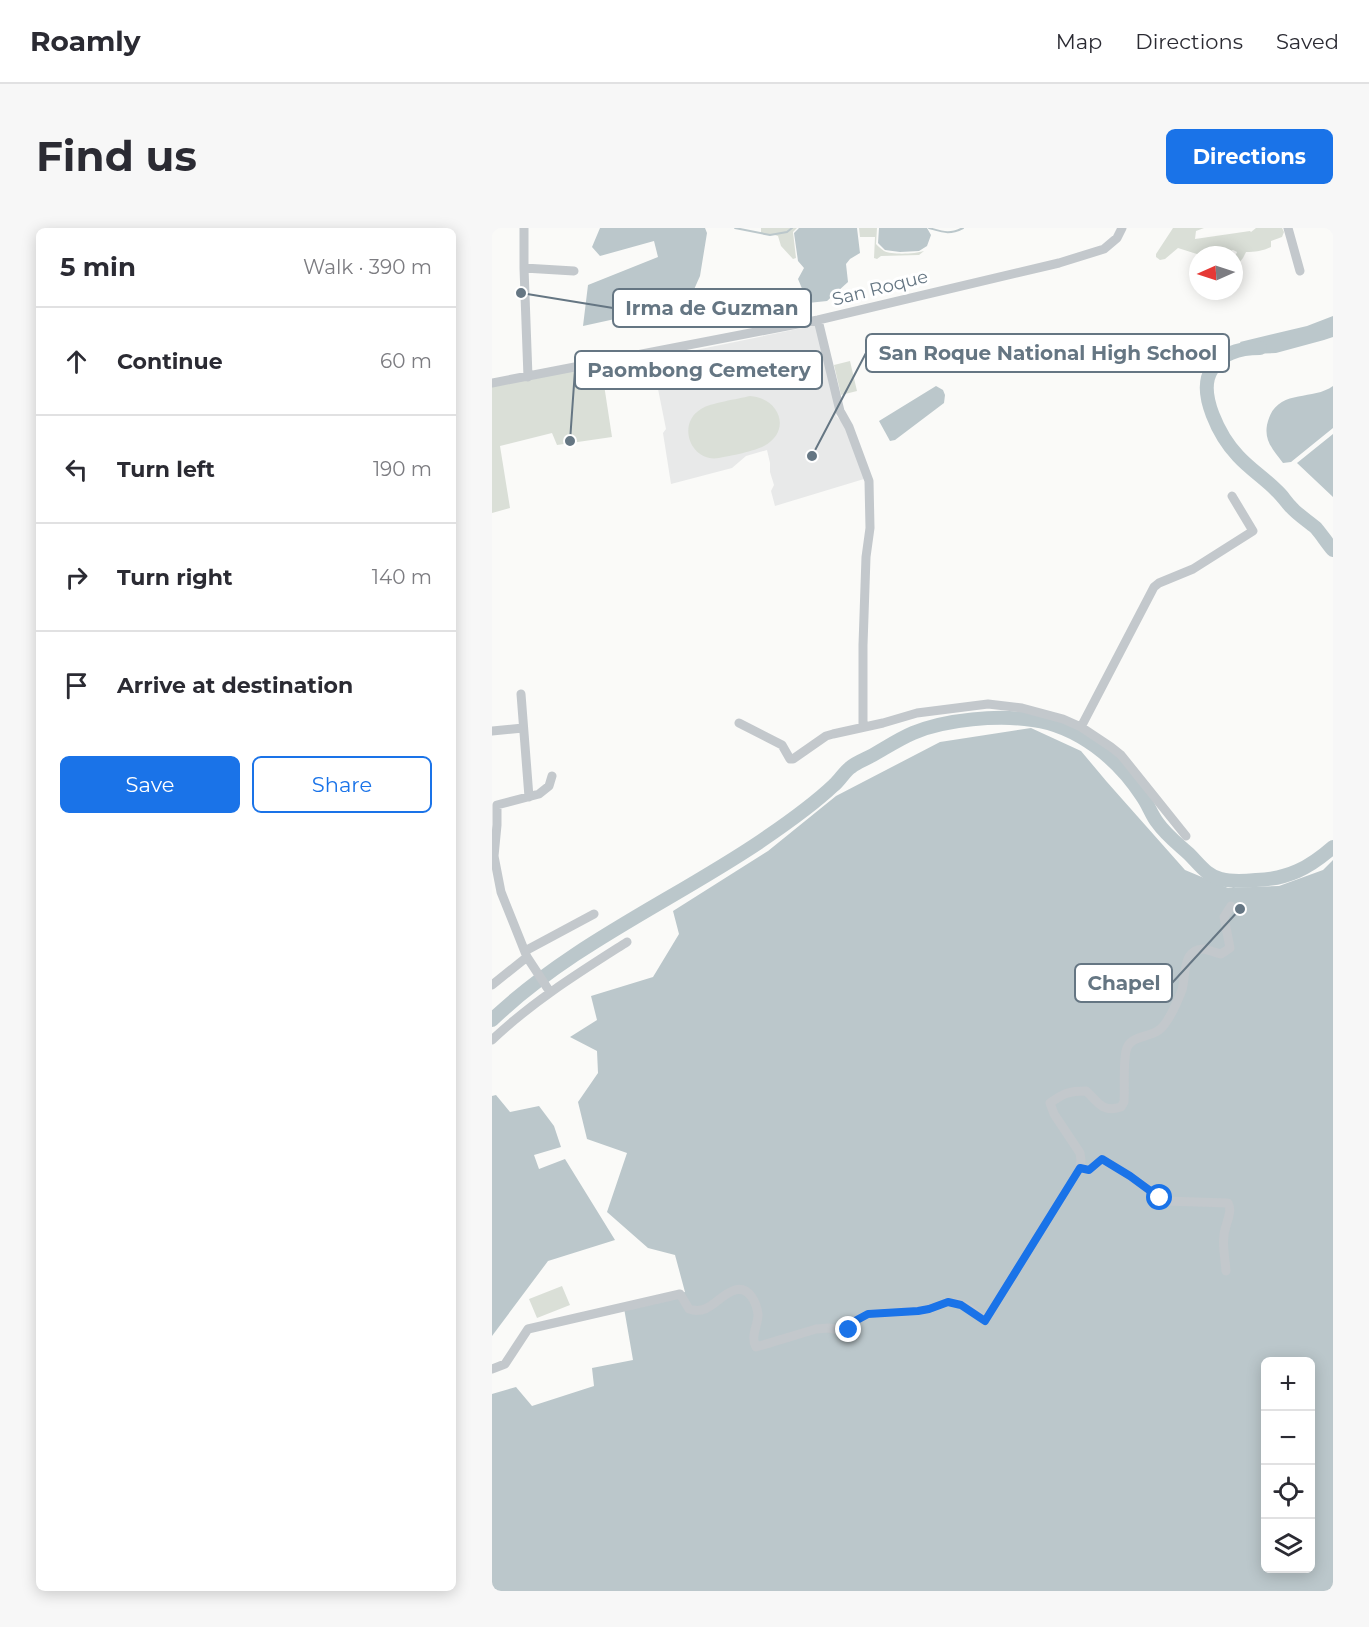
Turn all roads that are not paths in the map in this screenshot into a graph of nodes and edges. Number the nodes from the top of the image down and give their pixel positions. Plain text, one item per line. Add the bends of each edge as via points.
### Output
1 (524, 228) edge
2 (1122, 228) edge
3 (1288, 228) edge
4 (524, 268) junction
5 (574, 271) dead end
6 (1300, 271) dead end
7 (818, 320) junction
8 (528, 377) junction
9 (492, 383) edge
10 (1232, 496) dead end
11 (521, 694) dead end
12 (740, 723) dead end
13 (863, 727) junction
14 (1082, 727) junction
15 (523, 728) junction
16 (492, 730) edge
17 (552, 776) dead end
18 (529, 797) junction
19 (494, 803) edge
20 (1186, 836) dead end
21 (1231, 906) dead end
22 (594, 914) dead end
23 (627, 942) dead end
24 (526, 954) junction
25 (492, 985) edge
26 (548, 988) junction
27 (492, 1040) edge
28 (1080, 1168) junction
29 (1226, 1271) dead end
30 (492, 1369) edge

1 - 4 street
2 - 7 street, San Roque via 1104,249 1059,263
3 - 6 street
4 - 5 street
4 - 8 street
7 - 8 street, San Roque
7 - 13 street via 840,411 869,481
8 - 9 street, San Roque
10 - 14 street via 1253,531 1193,569 1154,587
11 - 15 street
12 - 13 street via 782,745 790,759 826,736
13 - 14 street via 917,713 988,704 1036,711
14 - 20 street via 1121,755
15 - 16 street
15 - 18 street
17 - 18 street via 549,786
18 - 19 street
19 - 24 street via 494,856 499,883
21 - 28 street via 1224,917 1230,948 1221,954 1204,949 1189,957 1181,992 1167,1020 1160,1030 1132,1041 1126,1050 1121,1107 1103,1108 1086,1091 1064,1093 1050,1103 1080,1153
22 - 24 street
23 - 26 street
24 - 25 street
24 - 26 street
26 - 27 street
28 - 29 street via 1089,1170 1102,1159 1165,1201 1229,1204 1224,1241
28 - 30 street via 985,1321 961,1305 948,1302 918,1311 868,1314 855,1321 849,1330 816,1329 756,1347 757,1308 750,1294 735,1290 709,1308 694,1311 688,1309 680,1294 528,1329 505,1364

